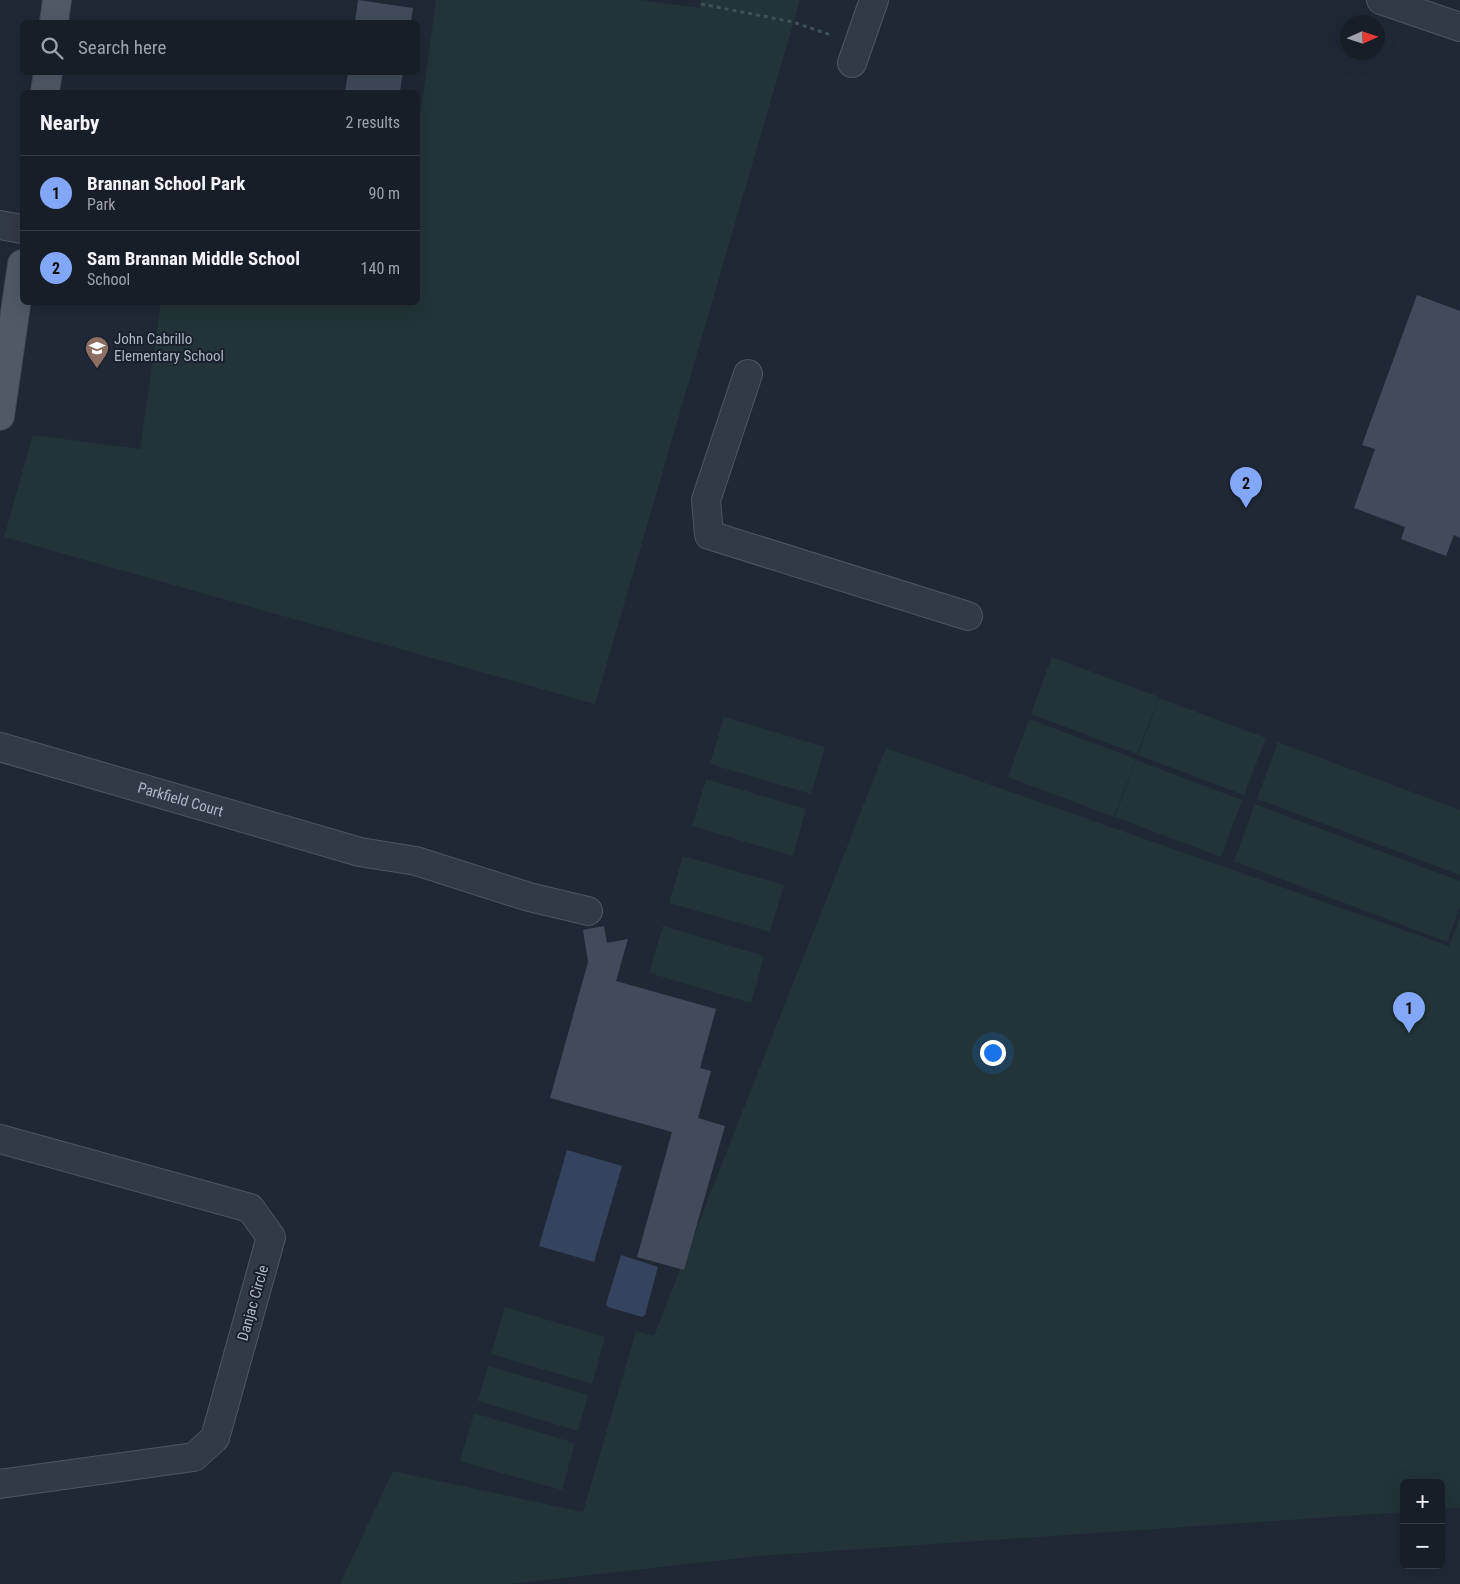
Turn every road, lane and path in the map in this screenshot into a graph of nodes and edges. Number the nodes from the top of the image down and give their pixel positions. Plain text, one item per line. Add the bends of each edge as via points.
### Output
1 (57, 0) edge
2 (874, 0) edge
3 (1381, 0) edge
4 (701, 4) dead end
5 (54, 20) edge
6 (1460, 27) edge
7 (855, 54) joint
8 (48, 75) edge
9 (45, 90) edge
10 (0, 225) edge
11 (20, 229) edge
12 (20, 278) edge
13 (748, 374) dead end
14 (0, 416) edge
15 (968, 616) dead end
16 (0, 747) edge
17 (588, 911) dead end
18 (0, 1139) edge
19 (0, 1484) edge

1 - 5 main road
2 - 7 street
3 - 6 street
4 - 7 path via 796,22
8 - 9 main road
10 - 11 street
12 - 14 main road
13 - 15 street via 706,500 709,535
16 - 17 street, Parkfield Court via 360,852 416,861 529,897
18 - 19 street, Danjac Circle via 250,1208 271,1237 215,1438 194,1457

